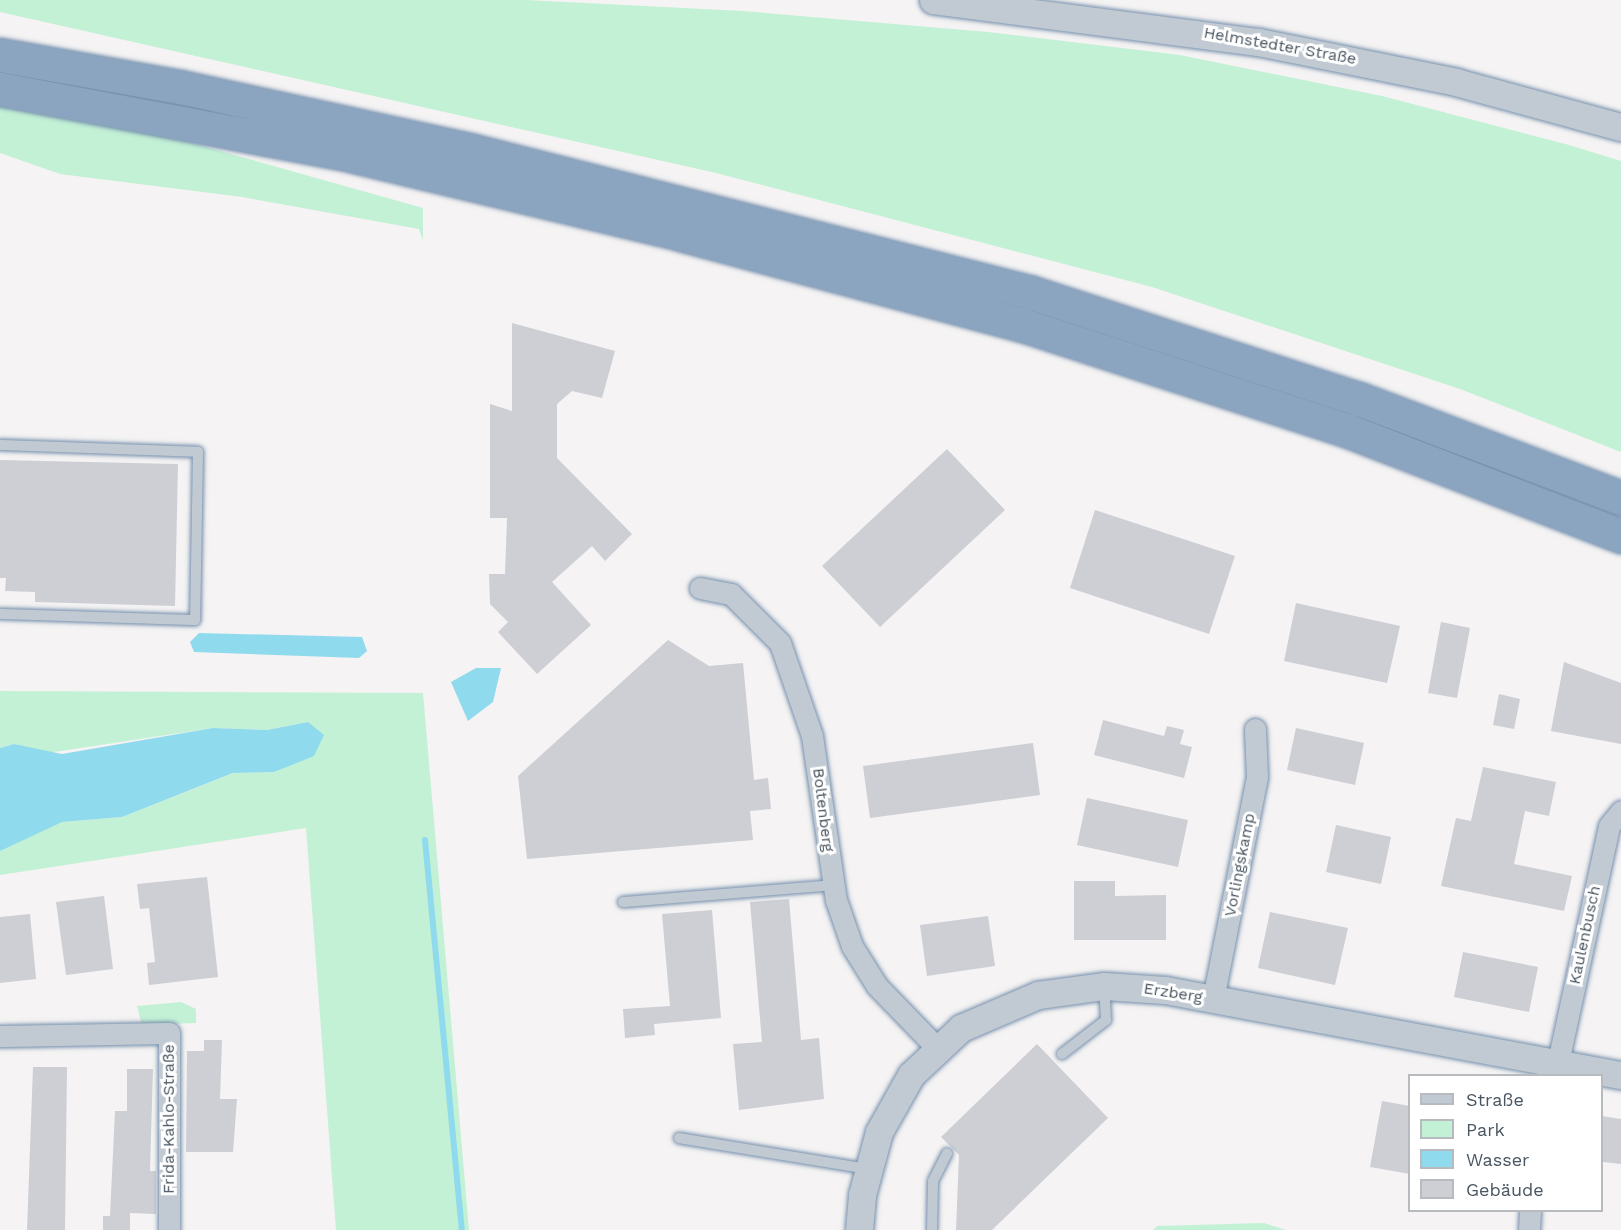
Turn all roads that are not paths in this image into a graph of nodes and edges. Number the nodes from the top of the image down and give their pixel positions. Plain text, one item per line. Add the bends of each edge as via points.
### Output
1 (933, 0) edge
2 (0, 47) edge
3 (0, 55) edge
4 (34, 60) junction
5 (0, 89) edge
6 (1621, 127) edge
7 (0, 445) edge
8 (1621, 498) edge
9 (1621, 536) edge
10 (700, 588) dead end
11 (0, 614) edge
12 (1255, 729) dead end
13 (1621, 811) edge
14 (833, 885) junction
15 (623, 902) dead end
16 (1104, 986) junction
17 (1213, 999) junction
18 (0, 1036) edge
19 (937, 1048) junction
20 (1062, 1054) dead end
21 (1557, 1070) edge
22 (1621, 1074) edge
23 (679, 1138) dead end
24 (947, 1153) dead end
25 (868, 1169) junction
26 (1530, 1212) edge
27 (169, 1230) edge
28 (859, 1230) edge
29 (932, 1230) edge
30 (1528, 1230) edge

1 - 6 street, Helmstedter Straße via 1163,25 1269,44 1456,82
2 - 4 highway
3 - 4 highway
4 - 8 highway via 473,151 1032,293 1349,396
5 - 9 highway via 338,152 681,234 1023,325 1295,412
7 - 11 lane via 198,452 195,620
10 - 14 street, Boltenberg via 731,594 780,643 812,736
12 - 17 street, Vorlingskamp via 1257,777
13 - 21 street, Kaulenbusch via 1609,826
14 - 15 lane
14 - 19 street, Boltenberg via 852,946 864,966
16 - 17 street, Erzberg
16 - 19 street, Erzberg via 1005,1005
16 - 20 lane via 1106,1020
17 - 21 street, Erzberg
18 - 27 street, Frida-Kahlo-Straße via 169,1033
19 - 25 street, Erzberg via 893,1101
21 - 22 street, Erzberg
23 - 25 lane
24 - 29 lane via 933,1181
25 - 28 street, Erzberg
26 - 30 street

